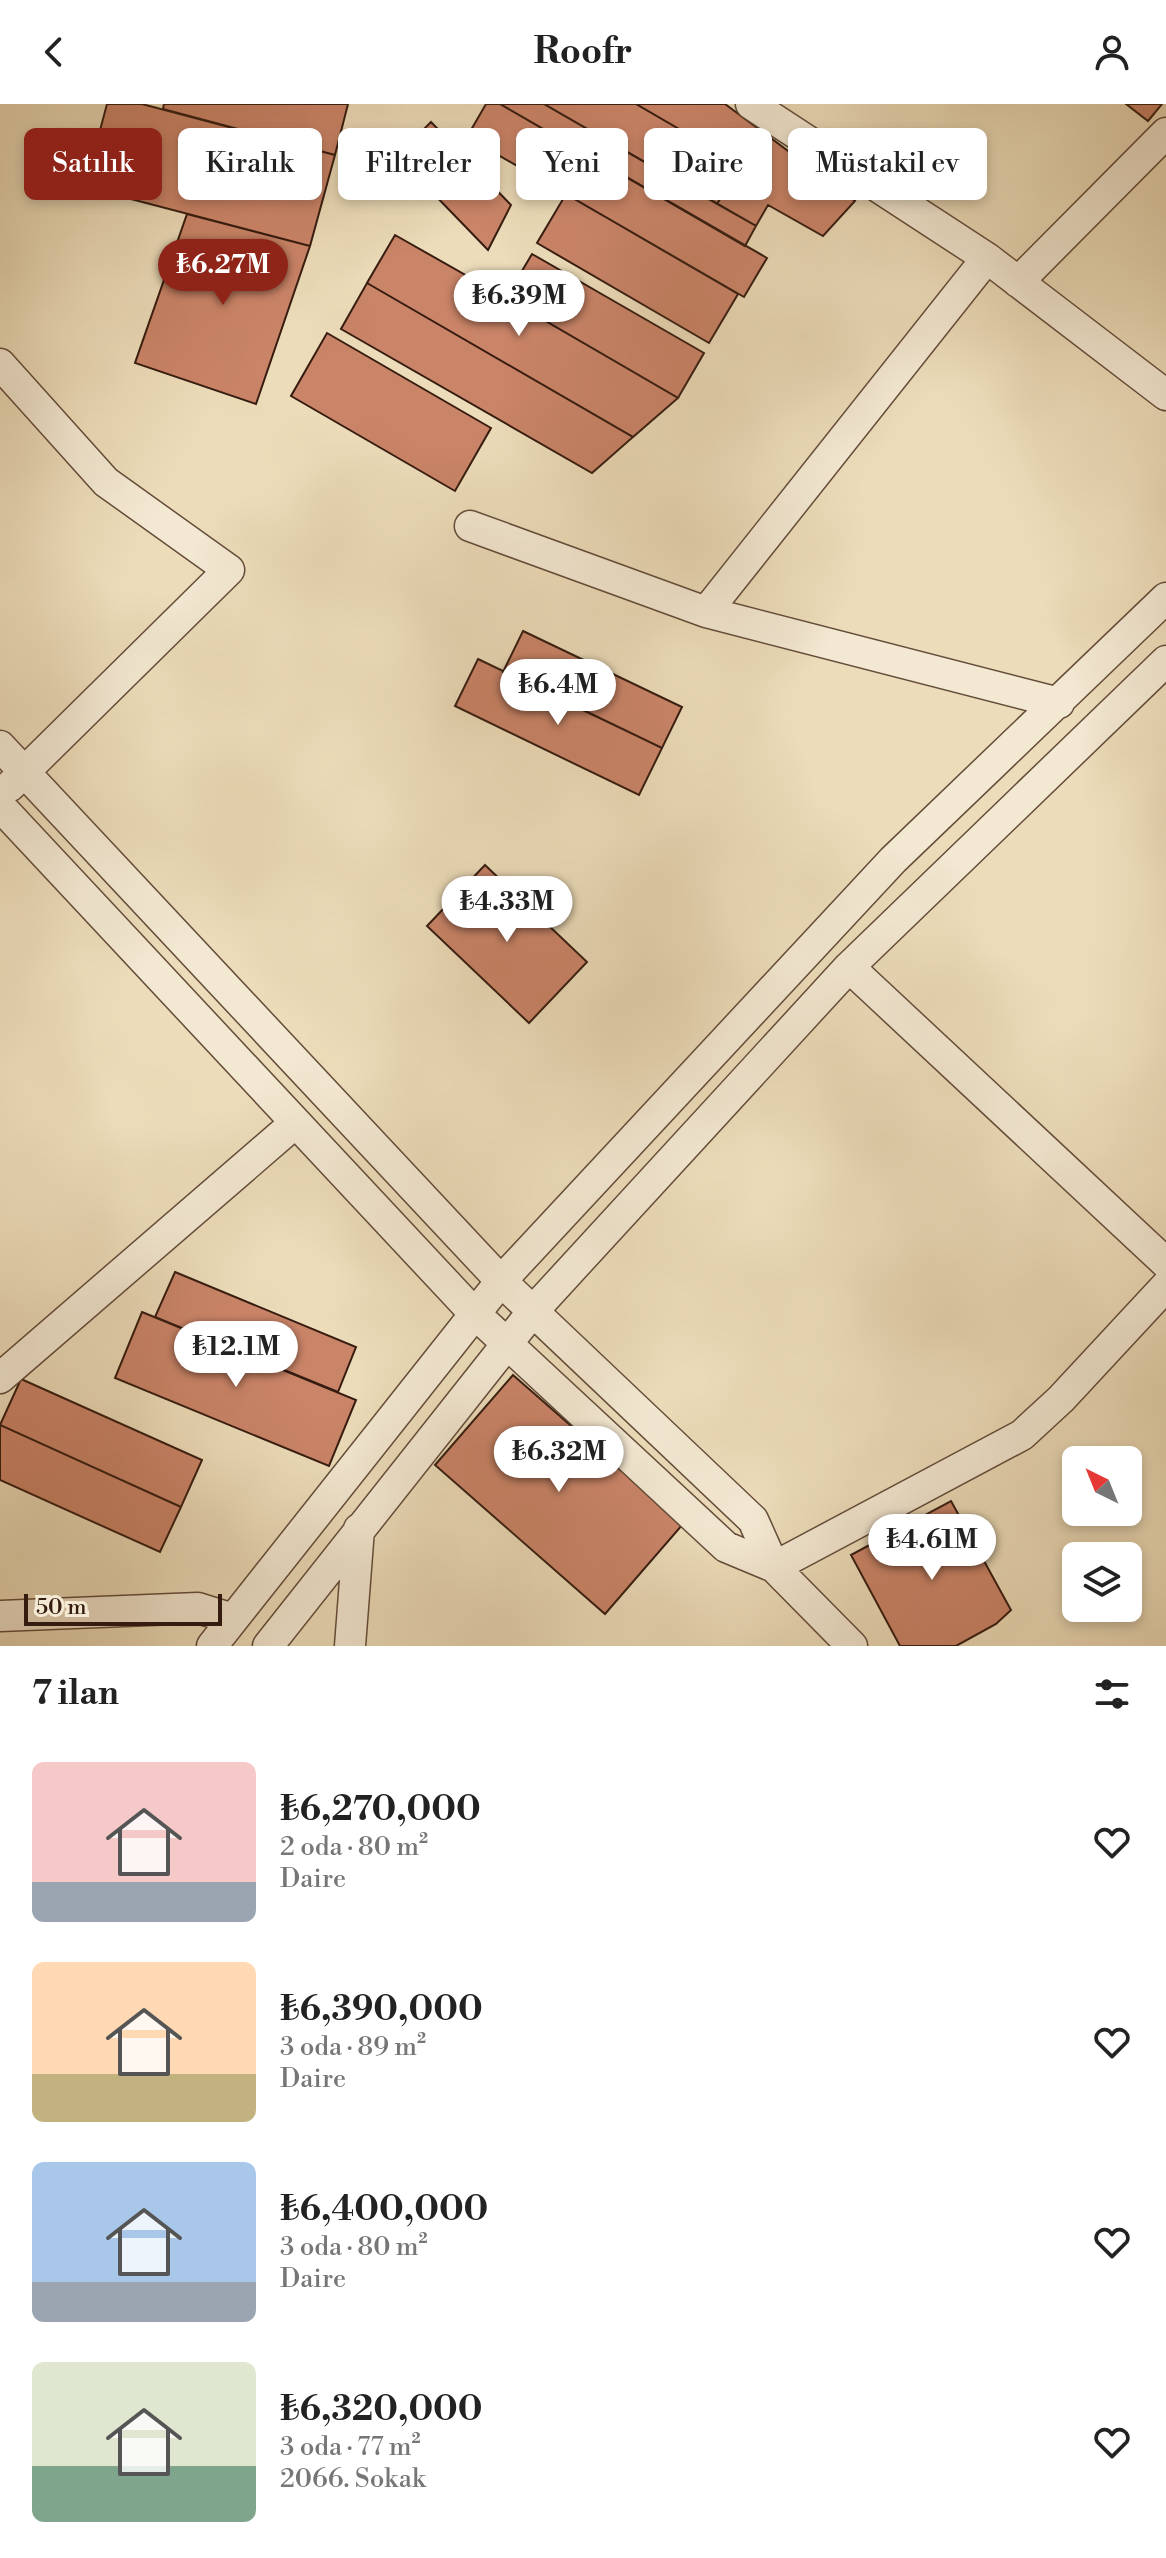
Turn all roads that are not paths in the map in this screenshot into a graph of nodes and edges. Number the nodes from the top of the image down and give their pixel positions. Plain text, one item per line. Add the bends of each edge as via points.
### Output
1 (751, 104) edge
2 (1166, 133) edge
3 (987, 258) junction
4 (1018, 282) junction
5 (0, 364) edge
6 (1166, 395) edge
7 (470, 526) dead end
8 (1166, 598) edge
9 (706, 612) junction
10 (1166, 661) edge
11 (1059, 703) junction
12 (0, 746) edge
13 (25, 773) junction
14 (0, 795) edge
15 (0, 806) edge
16 (849, 967) junction
17 (294, 1124) junction
18 (1166, 1263) edge
19 (501, 1281) junction
20 (1166, 1286) edge
21 (533, 1311) junction
22 (473, 1312) junction
23 (506, 1343) junction
24 (0, 1378) edge
25 (359, 1529) junction
26 (774, 1567) junction
27 (0, 1616) edge
28 (233, 1619) junction
29 (212, 1646) edge
30 (268, 1646) edge
31 (350, 1646) edge
32 (852, 1646) edge

1 - 3 street
2 - 4 street
3 - 4 street
3 - 9 street
4 - 6 street
5 - 13 street via 106,482 229,570
7 - 9 street
8 - 11 street
9 - 11 street
10 - 16 street
11 - 19 street via 893,860
12 - 13 street
13 - 14 street
13 - 19 street
15 - 17 street
16 - 18 street
16 - 21 street
17 - 22 street
17 - 24 street
19 - 21 street
19 - 22 street
20 - 26 street via 1022,1435
21 - 23 street
21 - 26 street via 753,1520
22 - 23 street
22 - 28 street
23 - 25 street
23 - 26 street via 726,1547
25 - 30 street
25 - 31 street
26 - 32 street
27 - 28 street via 198,1608
28 - 29 street

